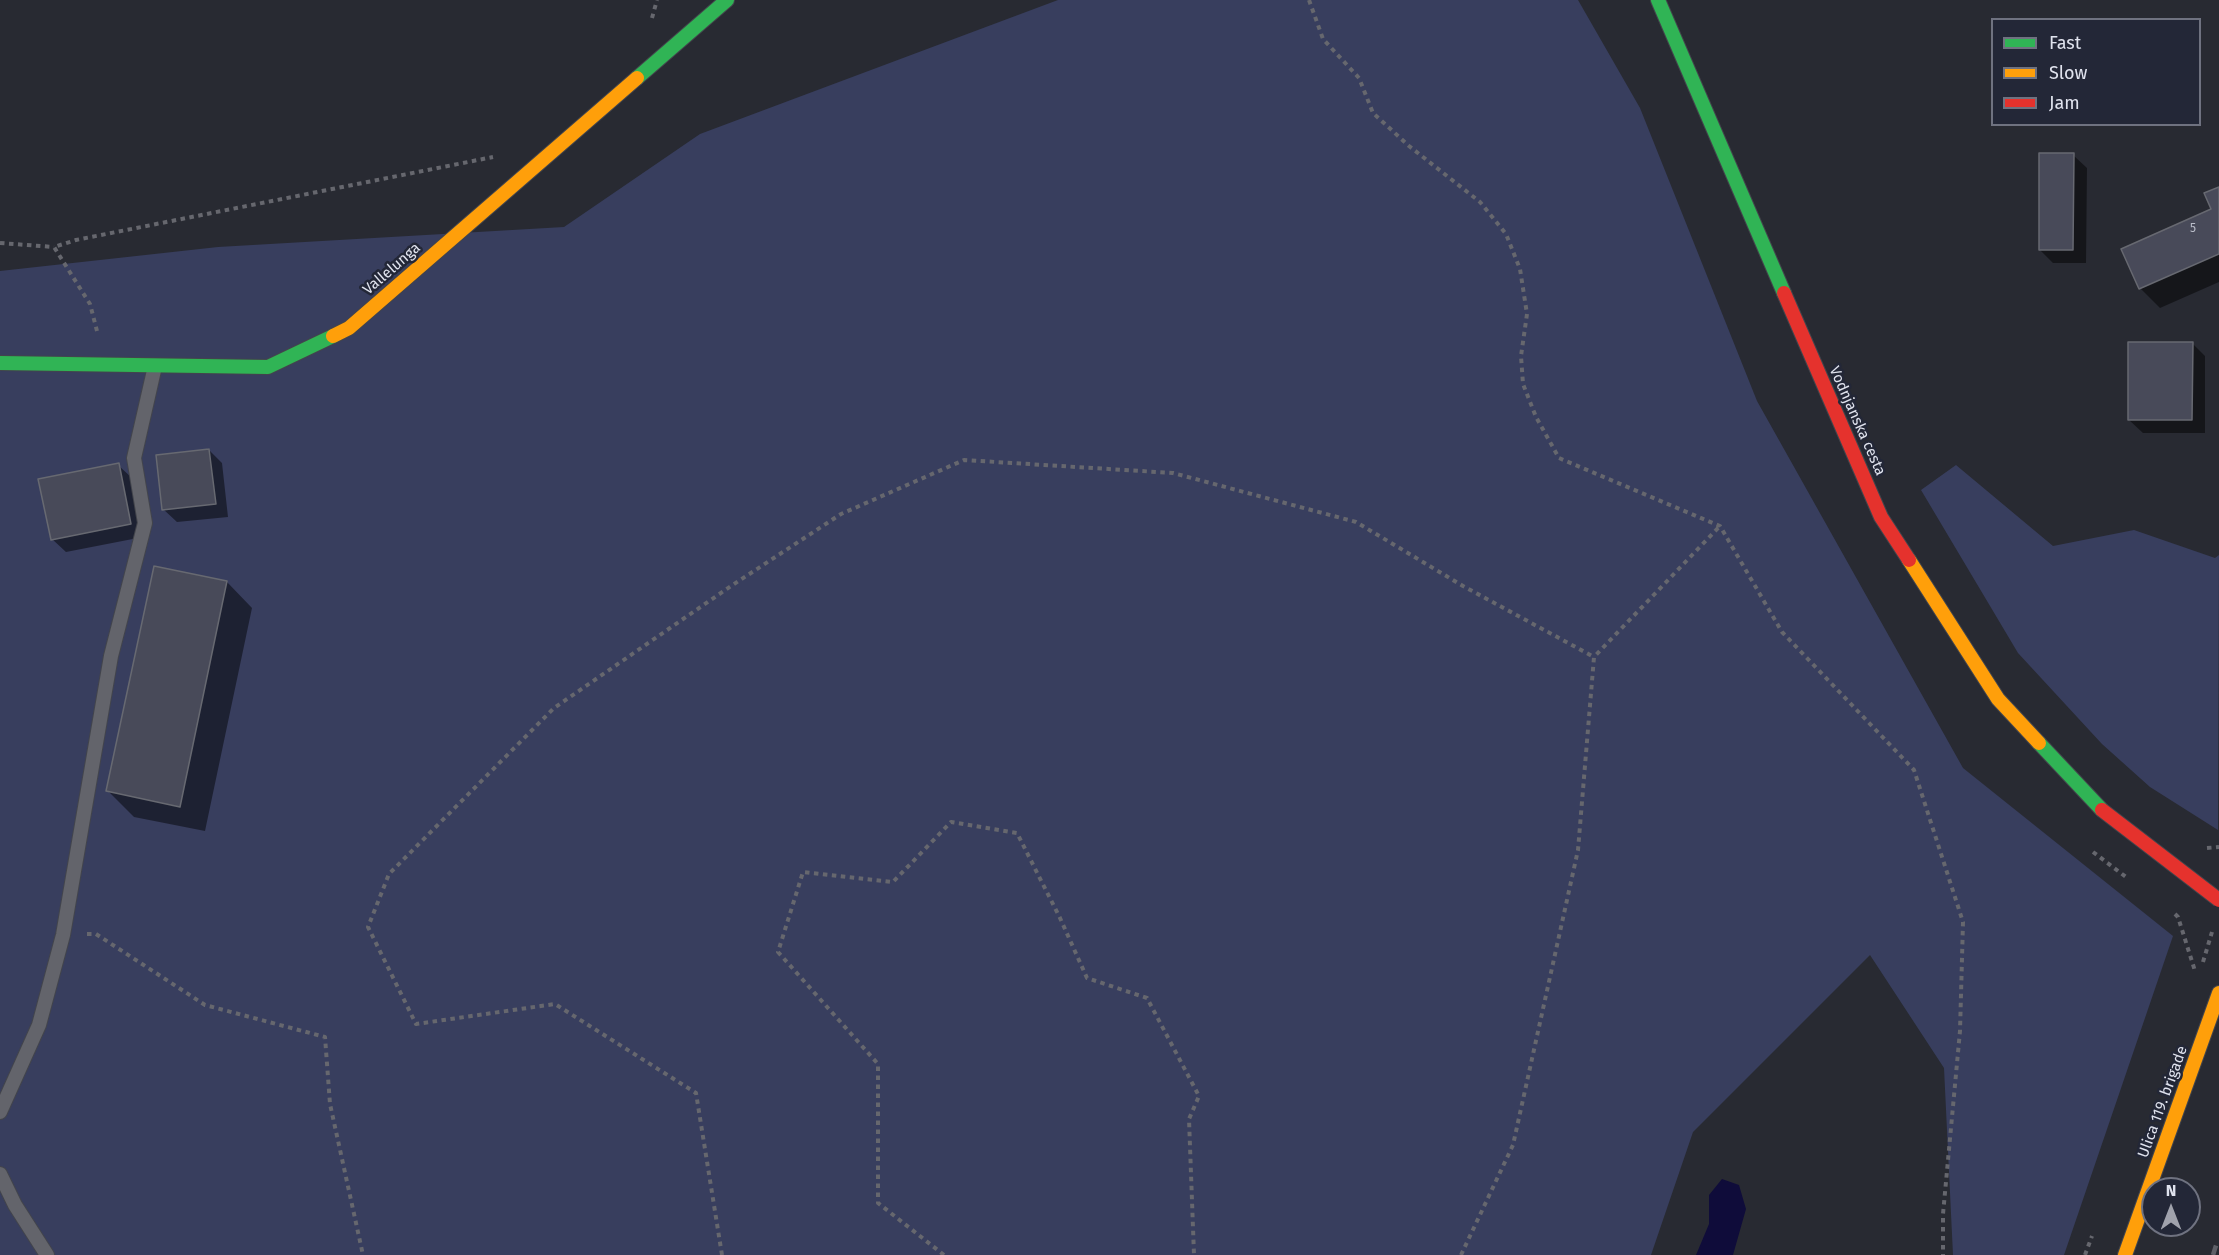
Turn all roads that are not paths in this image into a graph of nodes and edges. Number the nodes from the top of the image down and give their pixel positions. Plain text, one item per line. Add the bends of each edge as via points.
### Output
1 (727, 0) edge
2 (1658, 0) edge
3 (0, 363) edge
4 (155, 365) junction
5 (2219, 900) edge
6 (2219, 993) edge
7 (0, 1112) edge
8 (0, 1174) edge
9 (47, 1255) edge
10 (2125, 1255) edge

1 - 4 main road, Vallelunga via 349,328 268,367
2 - 5 main road, Vodnjanska cesta, bridge via 1881,517 1998,699 2102,810
3 - 4 main road, Vallelunga
4 - 7 lane via 134,458 145,523 111,656 63,935 39,1025
6 - 10 main road, Ulica 119. brigade
8 - 9 lane

